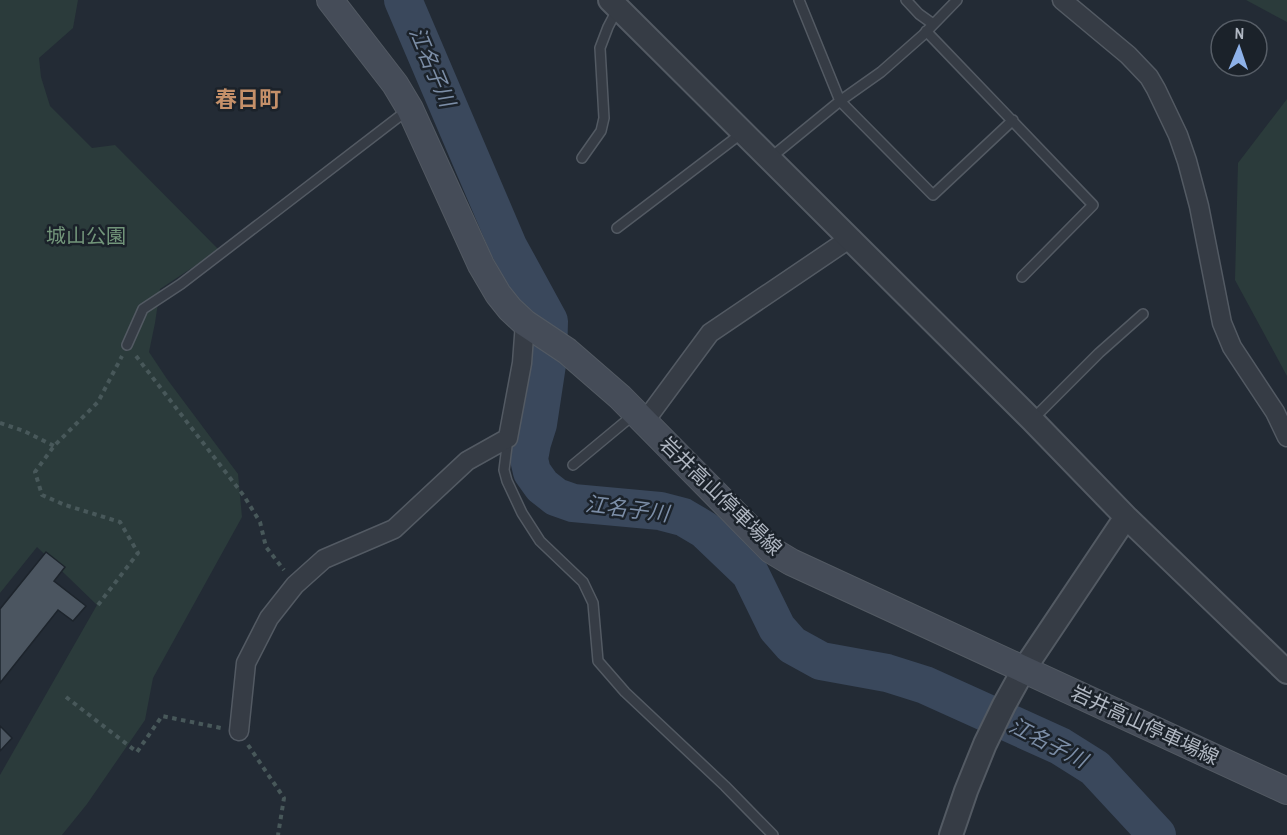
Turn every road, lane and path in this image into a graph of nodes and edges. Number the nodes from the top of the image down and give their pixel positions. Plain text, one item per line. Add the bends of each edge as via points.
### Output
1 (330, 0) edge
2 (799, 0) edge
3 (906, 0) edge
4 (957, 0) edge
5 (1062, 0) edge
6 (614, 4) edge
7 (930, 27) junction
8 (840, 101) junction
9 (410, 109) junction
10 (1013, 120) junction
11 (742, 133) junction
12 (582, 158) dead end
13 (768, 159) junction
14 (617, 228) dead end
15 (849, 239) junction
16 (1022, 277) dead end
17 (1143, 314) dead end
18 (528, 325) junction
19 (127, 345) junction
20 (638, 415) junction
21 (1032, 420) junction
22 (0, 423) edge
23 (1287, 437) edge
24 (508, 438) junction
25 (54, 446) junction
26 (573, 465) dead end
27 (1126, 517) junction
28 (295, 585) junction
29 (98, 605) dead end
30 (1024, 669) junction
31 (1287, 672) edge
32 (66, 697) dead end
33 (239, 731) junction
34 (1287, 791) edge
35 (278, 835) edge
36 (773, 835) edge
37 (951, 835) edge

1 - 9 main road, 岩井高山停車場線
2 - 8 lane
3 - 7 lane
4 - 7 lane
5 - 23 street via 1128,55 1156,89 1187,161 1222,323 1232,347
6 - 11 street
6 - 12 lane via 600,48 604,118 601,131
7 - 8 lane via 882,72
7 - 10 lane
8 - 10 lane via 933,195
8 - 13 lane
9 - 18 main road, 岩井高山停車場線 via 487,277 510,309
9 - 19 lane via 143,309
10 - 16 lane via 1093,206
11 - 13 street
11 - 14 lane
13 - 15 street
15 - 20 street via 710,333
15 - 21 street
17 - 21 lane
18 - 20 main road, 岩井高山停車場線 via 567,351
18 - 24 street
19 - 25 path via 98,402
19 - 28 path via 244,496 260,522 266,548
20 - 26 lane
20 - 30 main road, 岩井高山停車場線 via 771,550
21 - 27 street
22 - 25 path
24 - 28 street via 467,461 394,529 324,559
24 - 36 lane via 504,470 507,482 540,541 583,582 593,603 598,661
25 - 29 path via 34,472 42,495 120,522 138,553
27 - 30 street
27 - 31 street
28 - 33 street via 269,618 246,663
30 - 34 main road, 岩井高山停車場線
30 - 37 street via 985,744
32 - 33 path via 137,752 162,716
33 - 35 path via 284,798

